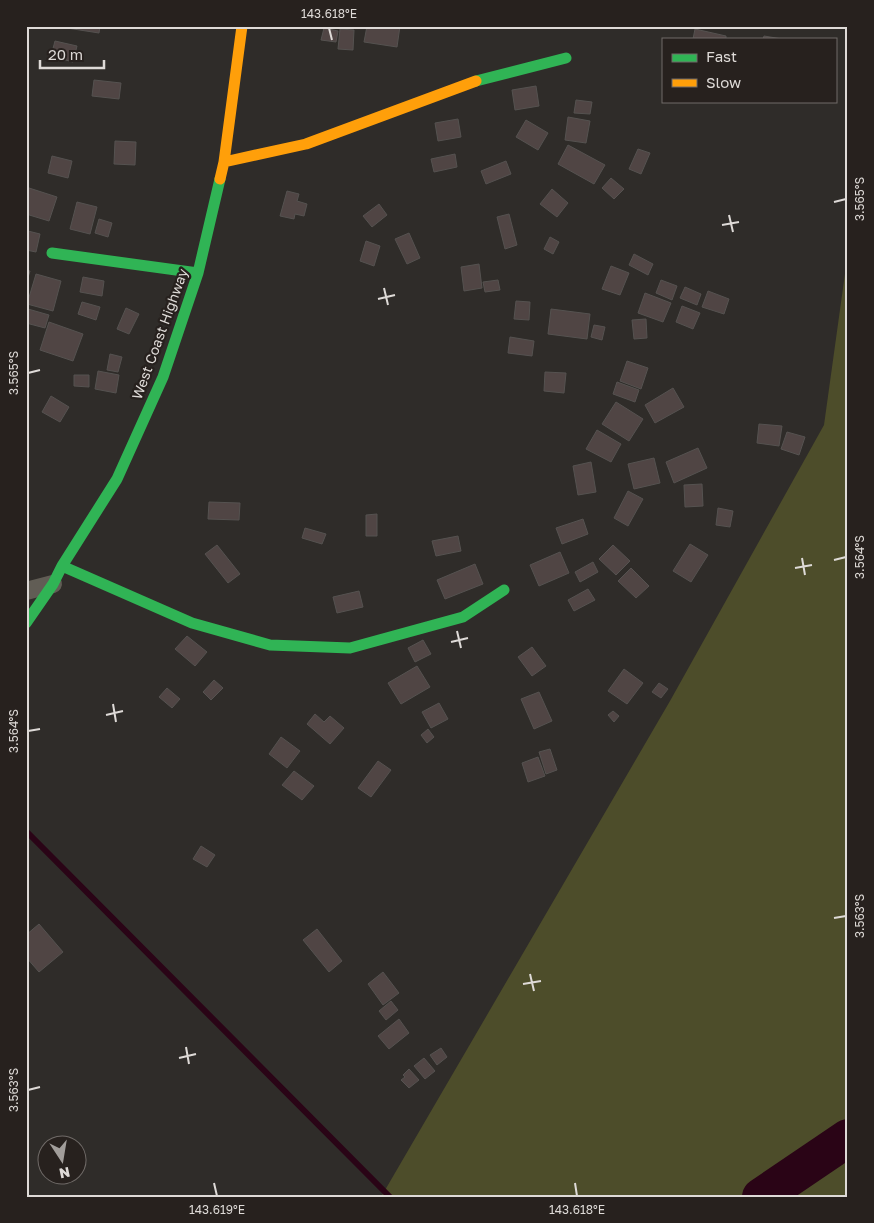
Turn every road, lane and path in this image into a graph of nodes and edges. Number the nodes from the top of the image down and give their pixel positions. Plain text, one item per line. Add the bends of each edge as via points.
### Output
1 (242, 26) edge
2 (566, 58) dead end
3 (224, 162) junction
4 (52, 253) dead end
5 (198, 273) junction
6 (62, 566) junction
7 (53, 584) junction
8 (504, 590) dead end
9 (26, 591) edge
10 (26, 622) edge

1 - 3 street, West Coast Highway
2 - 3 street via 475,81 306,144
3 - 5 street, West Coast Highway
4 - 5 street
5 - 6 street, West Coast Highway via 164,378 117,479
6 - 7 street, West Coast Highway
6 - 8 street via 192,623 270,645 350,648 463,617
7 - 9 street
7 - 10 street, West Coast Highway

